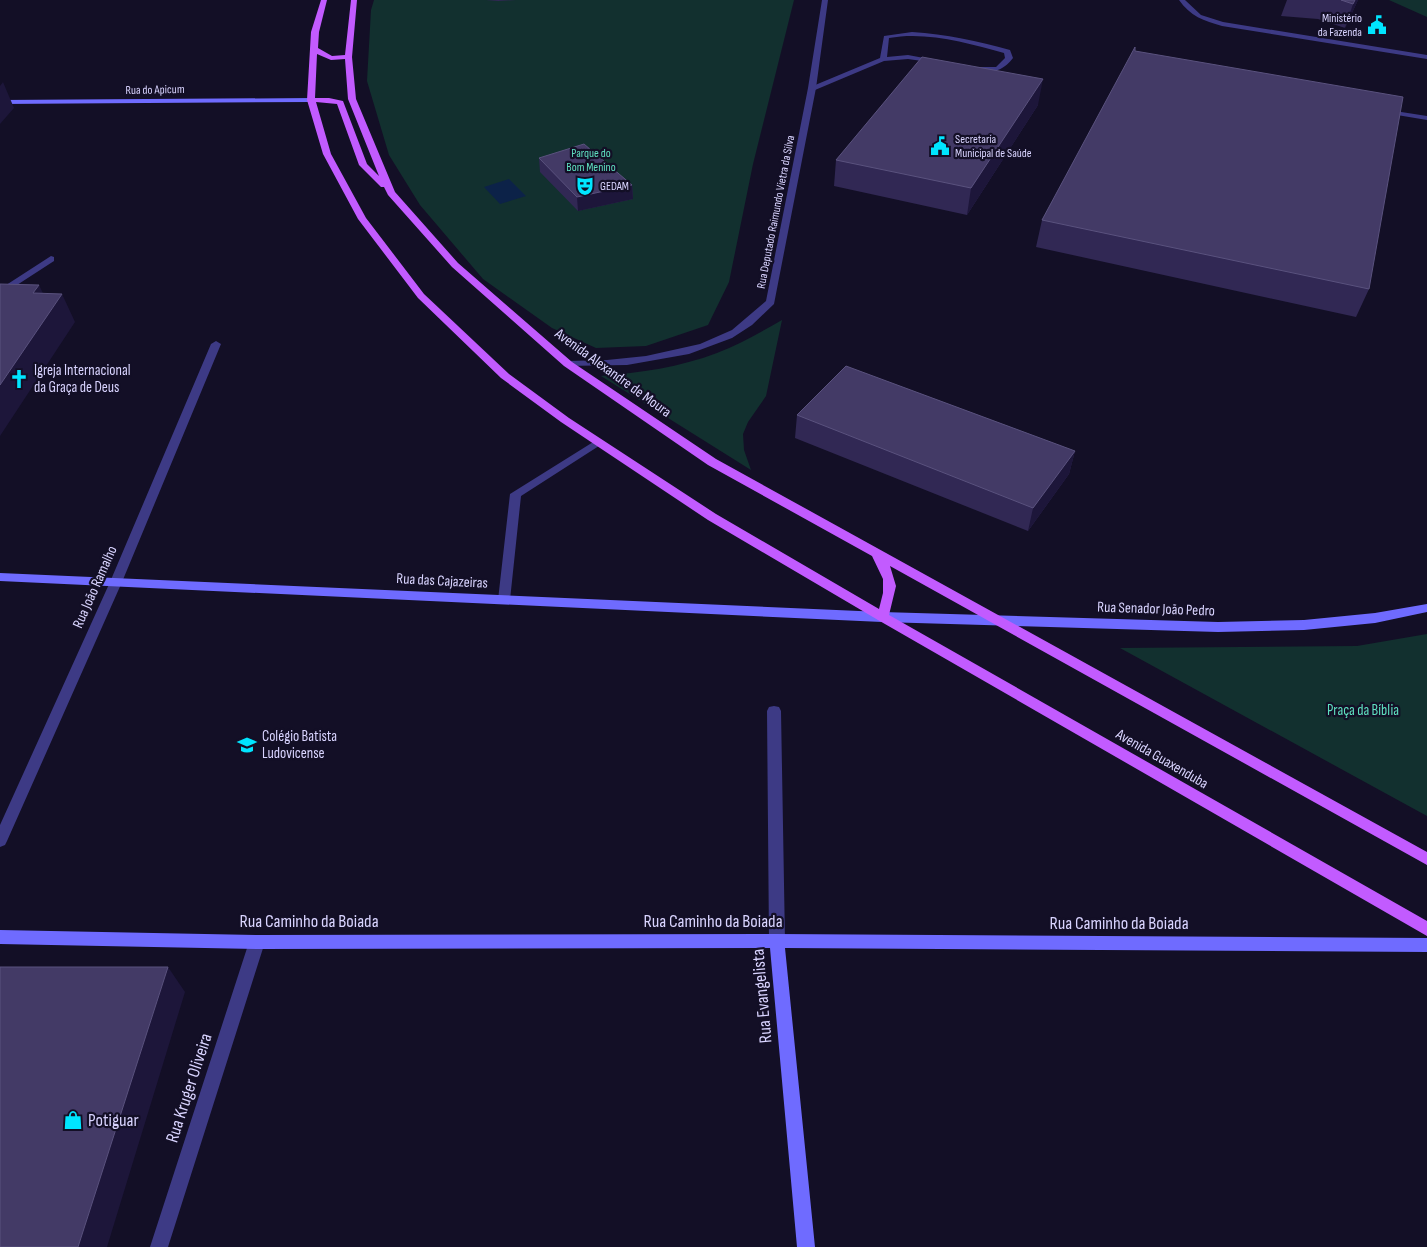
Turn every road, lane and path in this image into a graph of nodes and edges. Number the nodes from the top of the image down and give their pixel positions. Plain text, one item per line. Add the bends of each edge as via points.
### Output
1 (324, 0) edge
2 (354, 0) edge
3 (825, 0) edge
4 (1182, 0) edge
5 (314, 49) junction
6 (1427, 56) edge
7 (348, 57) junction
8 (883, 59) junction
9 (948, 64) edge
10 (967, 67) edge
11 (812, 88) junction
12 (311, 100) junction
13 (0, 102) edge
14 (1379, 110) edge
15 (1427, 118) edge
16 (390, 192) junction
17 (51, 259) dead end
18 (0, 294) edge
19 (216, 344) dead end
20 (568, 364) junction
21 (598, 442) junction
22 (872, 551) junction
23 (0, 577) edge
24 (116, 582) junction
25 (504, 600) junction
26 (1427, 608) edge
27 (882, 617) junction
28 (997, 621) junction
29 (774, 711) dead end
30 (0, 841) edge
31 (1427, 859) edge
32 (1427, 929) edge
33 (0, 937) edge
34 (777, 941) junction
35 (257, 942) junction
36 (1427, 945) edge
37 (159, 1247) edge
38 (806, 1247) edge

1 - 5 main road
2 - 7 main road, Avenida Alexandre de Moura
3 - 11 street, Rua Deputado Raimundo Vietra da Silva
4 - 6 street via 1188,10 1222,24
5 - 7 main road via 331,58
5 - 12 main road
7 - 16 main road, Avenida Alexandre de Moura via 352,99
8 - 9 street via 908,57
8 - 10 street via 886,37 913,33 991,47 1007,52 1009,58 1001,68
8 - 11 street
11 - 20 street, Rua Deputado Raimundo Vietra da Silva via 771,302 754,318 723,338 688,349 644,360
12 - 13 street, Rua do Apicum
12 - 16 main road via 340,103 363,165
12 - 21 main road via 327,154 362,219 421,296 505,376
14 - 15 street
16 - 20 main road, Avenida Alexandre de Moura via 455,265
17 - 18 street
19 - 24 street, Rua João Ramalho
20 - 22 main road, Avenida Alexandre de Moura via 712,462
21 - 25 street via 516,494
21 - 27 main road via 712,516
22 - 27 main road via 885,565 889,577 891,591
22 - 28 main road, Avenida Alexandre de Moura
23 - 24 street, Rua das Cajazeiras
24 - 25 street, Rua das Cajazeiras
24 - 30 street, Rua João Ramalho
25 - 27 street, Rua das Cajazeiras
26 - 28 street, Rua Senador João Pedro via 1375,618 1304,625 1218,627
27 - 28 street, Rua Senador João Pedro
27 - 32 main road, Avenida Guaxenduba
28 - 31 main road
29 - 34 street, Rua Evangelista
33 - 35 street, Rua Caminho da Boiada
34 - 35 street, Rua Caminho da Boiada
34 - 36 street, Rua Caminho da Boiada
34 - 38 street, Rua Evangelista
35 - 37 street, Rua Kruger Oliveira

